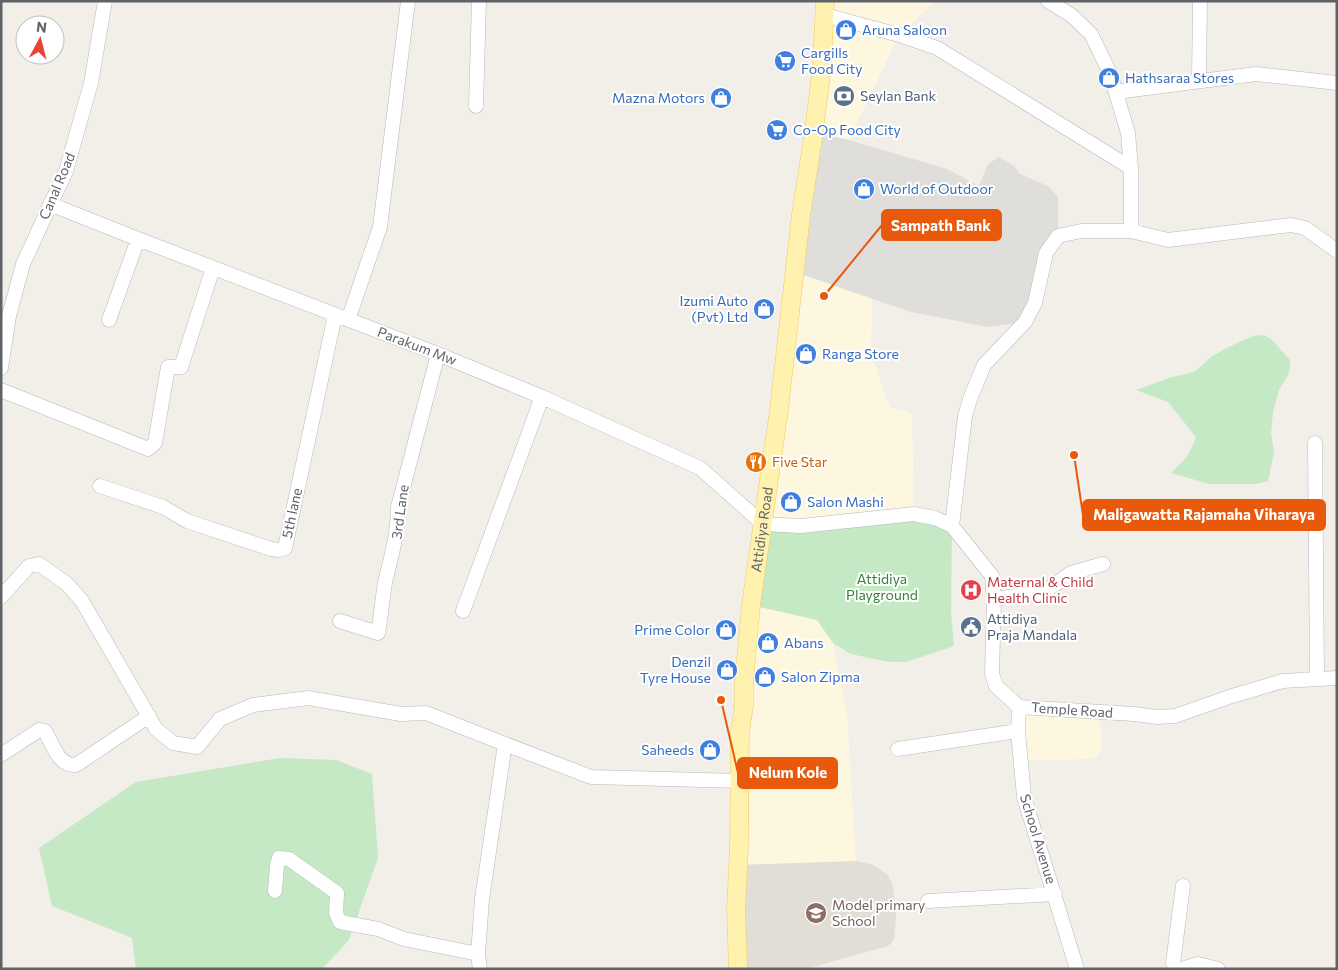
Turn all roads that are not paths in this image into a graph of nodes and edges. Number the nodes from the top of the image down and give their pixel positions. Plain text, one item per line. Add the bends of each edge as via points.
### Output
1 (105, 1) edge
2 (408, 1) edge
3 (479, 1) edge
4 (1048, 1) edge
5 (1200, 1) edge
6 (825, 8) edge
7 (1199, 81) junction
8 (1337, 83) edge
9 (1116, 92) junction
10 (476, 106) dead end
11 (1131, 168) junction
12 (50, 204) junction
13 (1131, 231) junction
14 (138, 239) junction
15 (1337, 251) edge
16 (213, 268) junction
17 (342, 318) junction
18 (109, 320) dead end
19 (438, 354) junction
20 (1, 368) edge
21 (1, 390) edge
22 (542, 397) junction
23 (1316, 443) dead end
24 (100, 486) dead end
25 (763, 524) junction
26 (952, 526) junction
27 (1103, 564) dead end
28 (2, 594) edge
29 (994, 599) junction
30 (463, 611) dead end
31 (340, 621) dead end
32 (1318, 678) junction
33 (1337, 678) edge
34 (1019, 706) junction
35 (149, 716) junction
36 (1018, 731) junction
37 (505, 744) junction
38 (898, 749) dead end
39 (1, 755) edge
40 (740, 781) junction
41 (1183, 886) dead end
42 (275, 891) dead end
43 (1055, 894) junction
44 (928, 901) dead end
45 (478, 954) junction
46 (480, 969) edge
47 (738, 969) edge
48 (1077, 969) edge
49 (1176, 969) edge
50 (1182, 969) edge
51 (1218, 969) edge

1 - 12 street, Canal Road via 91,83 66,171
2 - 17 street via 380,227
3 - 10 street
4 - 9 street via 1071,15 1091,34
5 - 7 street
6 - 11 street via 937,48
6 - 25 main road, Attidiya Road via 822,66
7 - 8 street via 1256,74
7 - 9 street
9 - 11 street via 1128,133
11 - 13 street
12 - 14 street, Parakum Mw
12 - 20 street, Canal Road via 23,264 9,316
13 - 15 street via 1168,240 1291,225 1305,228
13 - 26 street via 1081,231 1058,236 1046,253 1035,303 1025,322 984,365 970,399 965,416
14 - 16 street, Parakum Mw
14 - 18 street
16 - 17 street, Parakum Mw
16 - 21 street via 181,367 168,367 155,443 148,449
17 - 19 street, Parakum Mw
17 - 24 street, 5th lane via 285,548 271,549 187,521 163,507
19 - 22 street, Parakum Mw
19 - 31 street, 3rd Lane via 398,507 398,527 378,633
22 - 25 street, Parakum Mw via 700,468
22 - 30 street
23 - 32 street
25 - 26 street, Temple Road via 801,526 914,514 935,518
25 - 40 main road, Attidiya Road via 744,682
26 - 29 street, Temple Road via 992,576
27 - 29 street via 1071,573 1044,592
28 - 35 street via 29,566 40,564 67,584 82,601
29 - 34 street, Temple Road via 992,674 996,686
32 - 33 street, Temple Road
32 - 34 street, Temple Road via 1266,685 1175,716
34 - 36 street, School Avenue
35 - 37 street via 156,729 173,743 197,747 220,719 253,705 308,698 401,714 426,713
35 - 39 street via 76,765 60,759 45,731 39,730
36 - 38 street
36 - 43 street, School Avenue via 1024,796
37 - 40 street via 591,777
37 - 45 street via 482,899
40 - 47 main road, Attidiya Road via 736,909
41 - 49 street via 1173,963
42 - 45 street via 279,858 289,859 337,893 336,913 340,922
43 - 44 street
43 - 48 street, School Avenue
45 - 46 street
50 - 51 street via 1198,964

